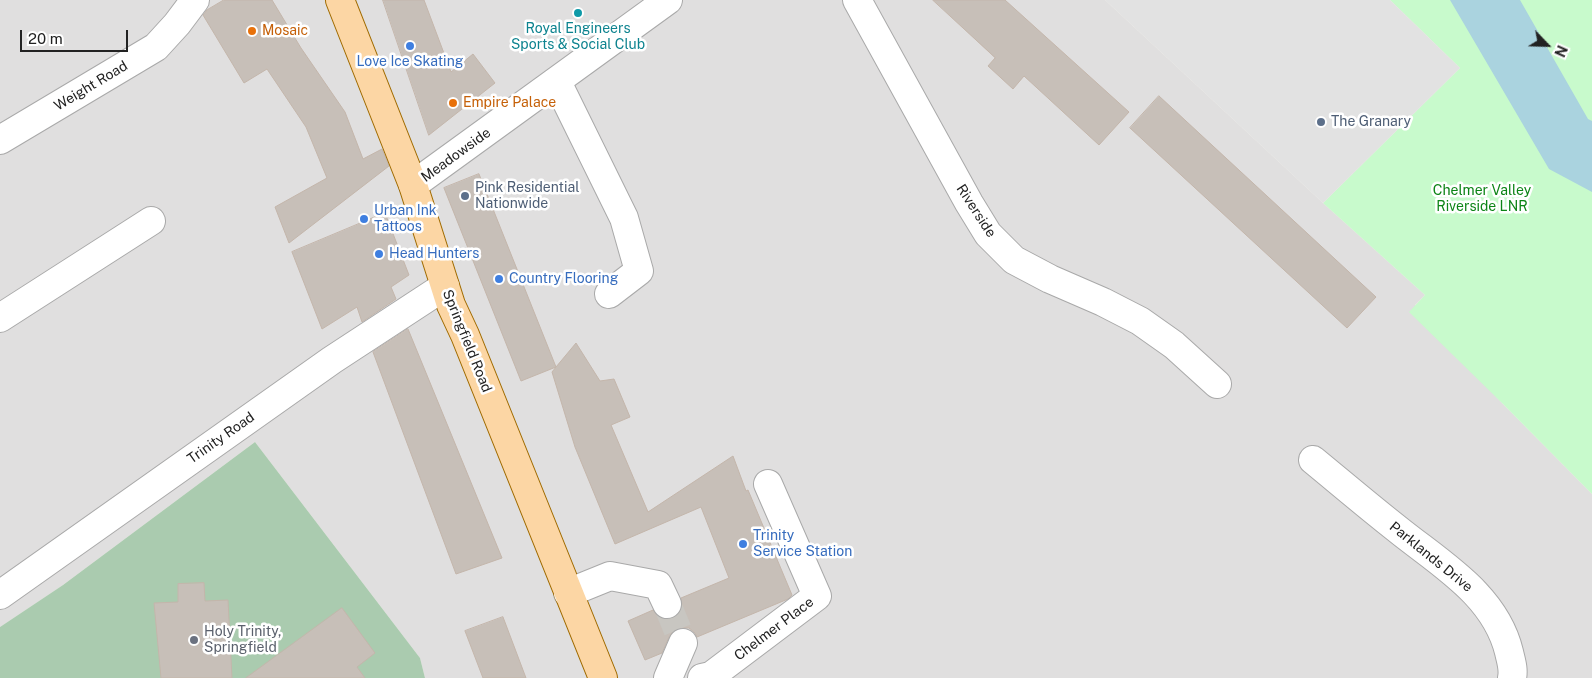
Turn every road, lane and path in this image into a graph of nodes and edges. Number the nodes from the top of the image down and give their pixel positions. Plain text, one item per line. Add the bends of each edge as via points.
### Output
1 (195, 0) edge
2 (340, 0) edge
3 (668, 0) edge
4 (857, 0) edge
5 (557, 82) junction
6 (0, 140) edge
7 (413, 185) junction
8 (151, 221) dead end
9 (445, 286) junction
10 (609, 294) dead end
11 (0, 318) edge
12 (1217, 384) dead end
13 (1313, 460) dead end
14 (768, 484) dead end
15 (568, 593) junction
16 (0, 595) edge
17 (666, 604) tunnel mouth
18 (683, 643) dead end
19 (603, 678) edge
20 (668, 678) edge
21 (702, 678) edge
22 (1512, 678) edge

1 - 6 street, Weight Road via 156,47
2 - 7 main road, Springfield Road
3 - 5 street, Meadowside
4 - 12 street, Riverside via 988,234 1014,260 1140,321 1174,345
5 - 7 street, Meadowside
5 - 10 street via 624,218 639,272
7 - 9 main road, Springfield Road
8 - 11 street
9 - 15 main road, Springfield Road
9 - 16 street, Trinity Road via 332,360
13 - 22 street, Parklands Drive via 1473,590 1492,613 1506,640 1514,672
14 - 21 street, Chelmer Place via 818,596 711,676
15 - 17 street via 610,576 658,585
15 - 19 main road, Springfield Road
18 - 20 street

